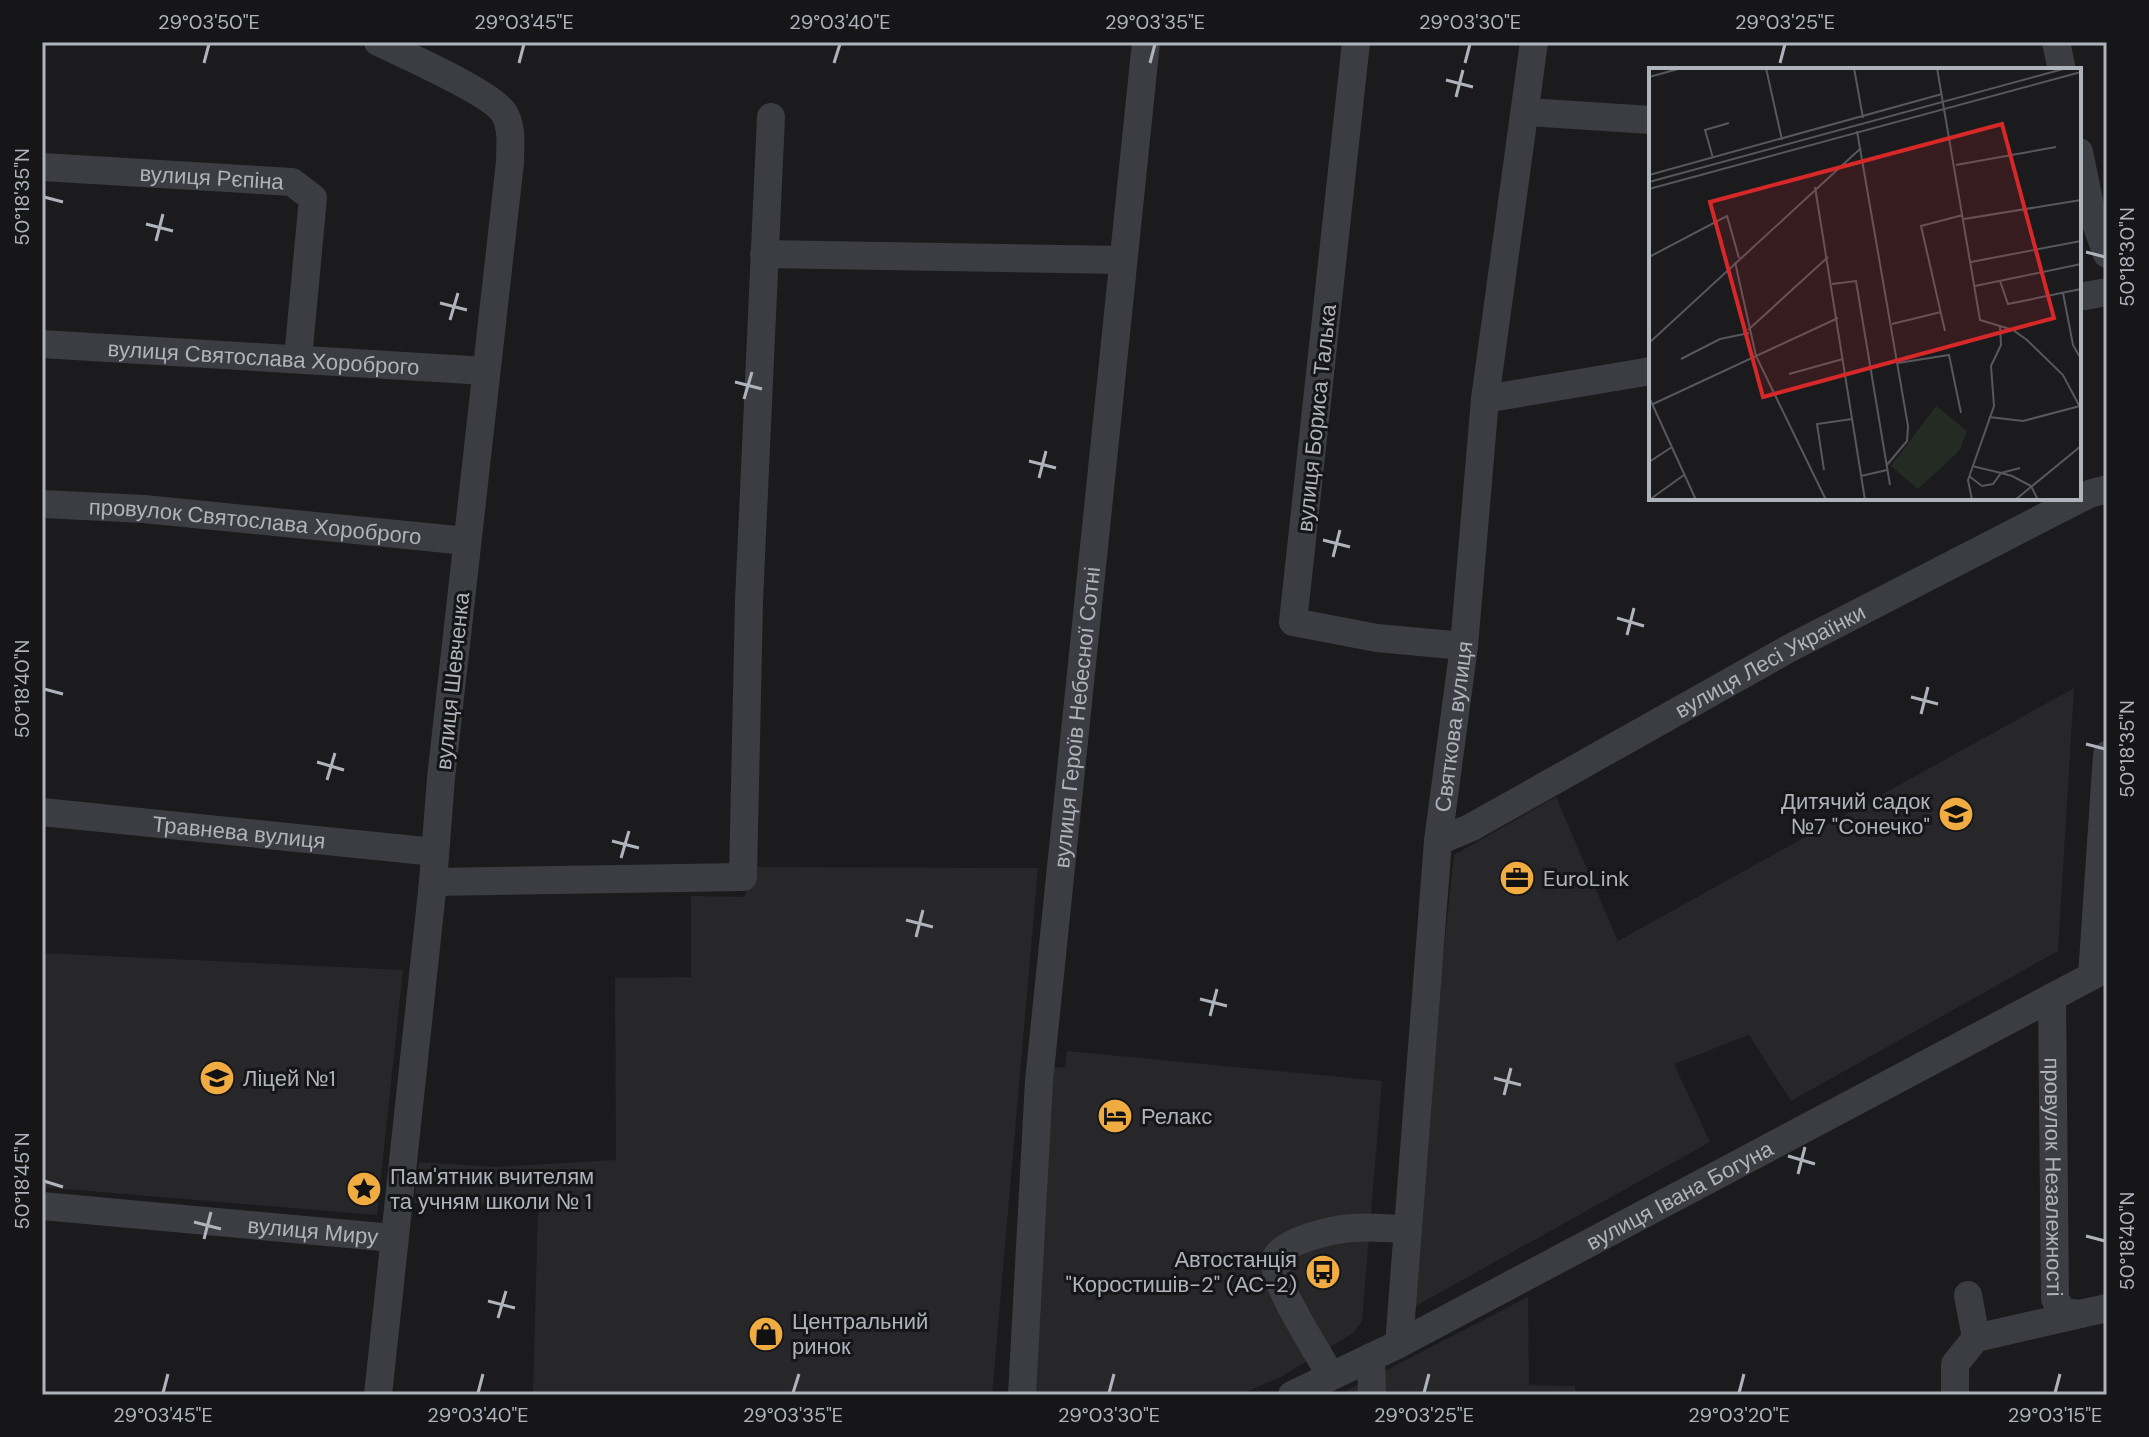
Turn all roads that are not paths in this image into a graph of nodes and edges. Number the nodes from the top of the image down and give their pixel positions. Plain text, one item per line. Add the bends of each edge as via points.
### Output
1 (1146, 42) edge
2 (1356, 42) edge
3 (1534, 42) edge
4 (2056, 42) edge
5 (383, 43) edge
6 (2062, 68) edge
7 (1527, 112) junction
8 (771, 117) dead end
9 (1649, 120) edge
10 (2081, 162) edge
11 (42, 167) edge
12 (764, 254) junction
13 (2107, 254) edge
14 (1122, 260) junction
15 (2107, 292) edge
16 (2081, 297) edge
17 (42, 344) edge
18 (298, 358) junction
19 (486, 371) junction
20 (1649, 371) edge
21 (1485, 399) junction
22 (2107, 489) edge
23 (2081, 498) edge
24 (2077, 500) edge
25 (42, 504) edge
26 (467, 541) junction
27 (1464, 646) junction
28 (2107, 755) edge
29 (42, 812) edge
30 (1438, 841) junction
31 (435, 852) junction
32 (433, 882) junction
33 (2100, 972) edge
34 (2052, 997) junction
35 (42, 1206) edge
36 (1408, 1229) junction
37 (393, 1238) junction
38 (1968, 1295) dead end
39 (2094, 1311) edge
40 (1976, 1338) junction
41 (1399, 1344) junction
42 (1371, 1357) junction
43 (1331, 1376) junction
44 (378, 1395) edge
45 (1022, 1395) edge
46 (1292, 1395) edge
47 (1372, 1395) edge
48 (1955, 1395) edge

1 - 14 street, вулиця Героїв Небесної Сотні
2 - 27 street, вулиця Бориса Талька via 1293,622 1377,638
3 - 7 street, Святкова вулиця
4 - 6 street
5 - 19 street, вулиця Шевченка via 502,109 510,126
7 - 9 street
7 - 21 street, Святкова вулиця
8 - 12 street
10 - 13 street
11 - 18 street, вулиця Рєпіна via 292,182 313,198
12 - 14 street
12 - 32 street via 743,877
14 - 45 street, вулиця Героїв Небесної Сотні via 1039,1081
15 - 16 street
17 - 18 street, вулиця Святослава Хороброго
18 - 19 street, вулиця Святослава Хороброго
19 - 26 street, вулиця Шевченка
20 - 21 street
21 - 27 street, Святкова вулиця
22 - 23 street, вулиця Лесі Українки
24 - 30 street, вулиця Лесі Українки via 1790,648
25 - 26 street, провулок Святослава Хороброго
26 - 31 street, вулиця Шевченка
27 - 30 street, Святкова вулиця
28 - 33 street
29 - 31 street, Травнева вулиця
30 - 36 street, Святкова вулиця
31 - 32 street, вулиця Шевченка
32 - 37 street, вулиця Шевченка
33 - 34 street, вулиця Івана Богуна
34 - 39 street, провулок Незалежності via 2055,1299 2063,1312
34 - 41 street, вулиця Івана Богуна
35 - 37 street, вулиця Миру
36 - 41 street, Святкова вулиця
36 - 43 street via 1349,1228 1300,1240 1277,1254 1275,1268 1285,1294
37 - 44 street, вулиця Шевченка
38 - 40 street
39 - 40 street
40 - 48 street via 1955,1364
41 - 42 street, вулиця Івана Богуна
42 - 43 street, вулиця Івана Богуна
42 - 47 street
43 - 46 street, вулиця Івана Богуна

